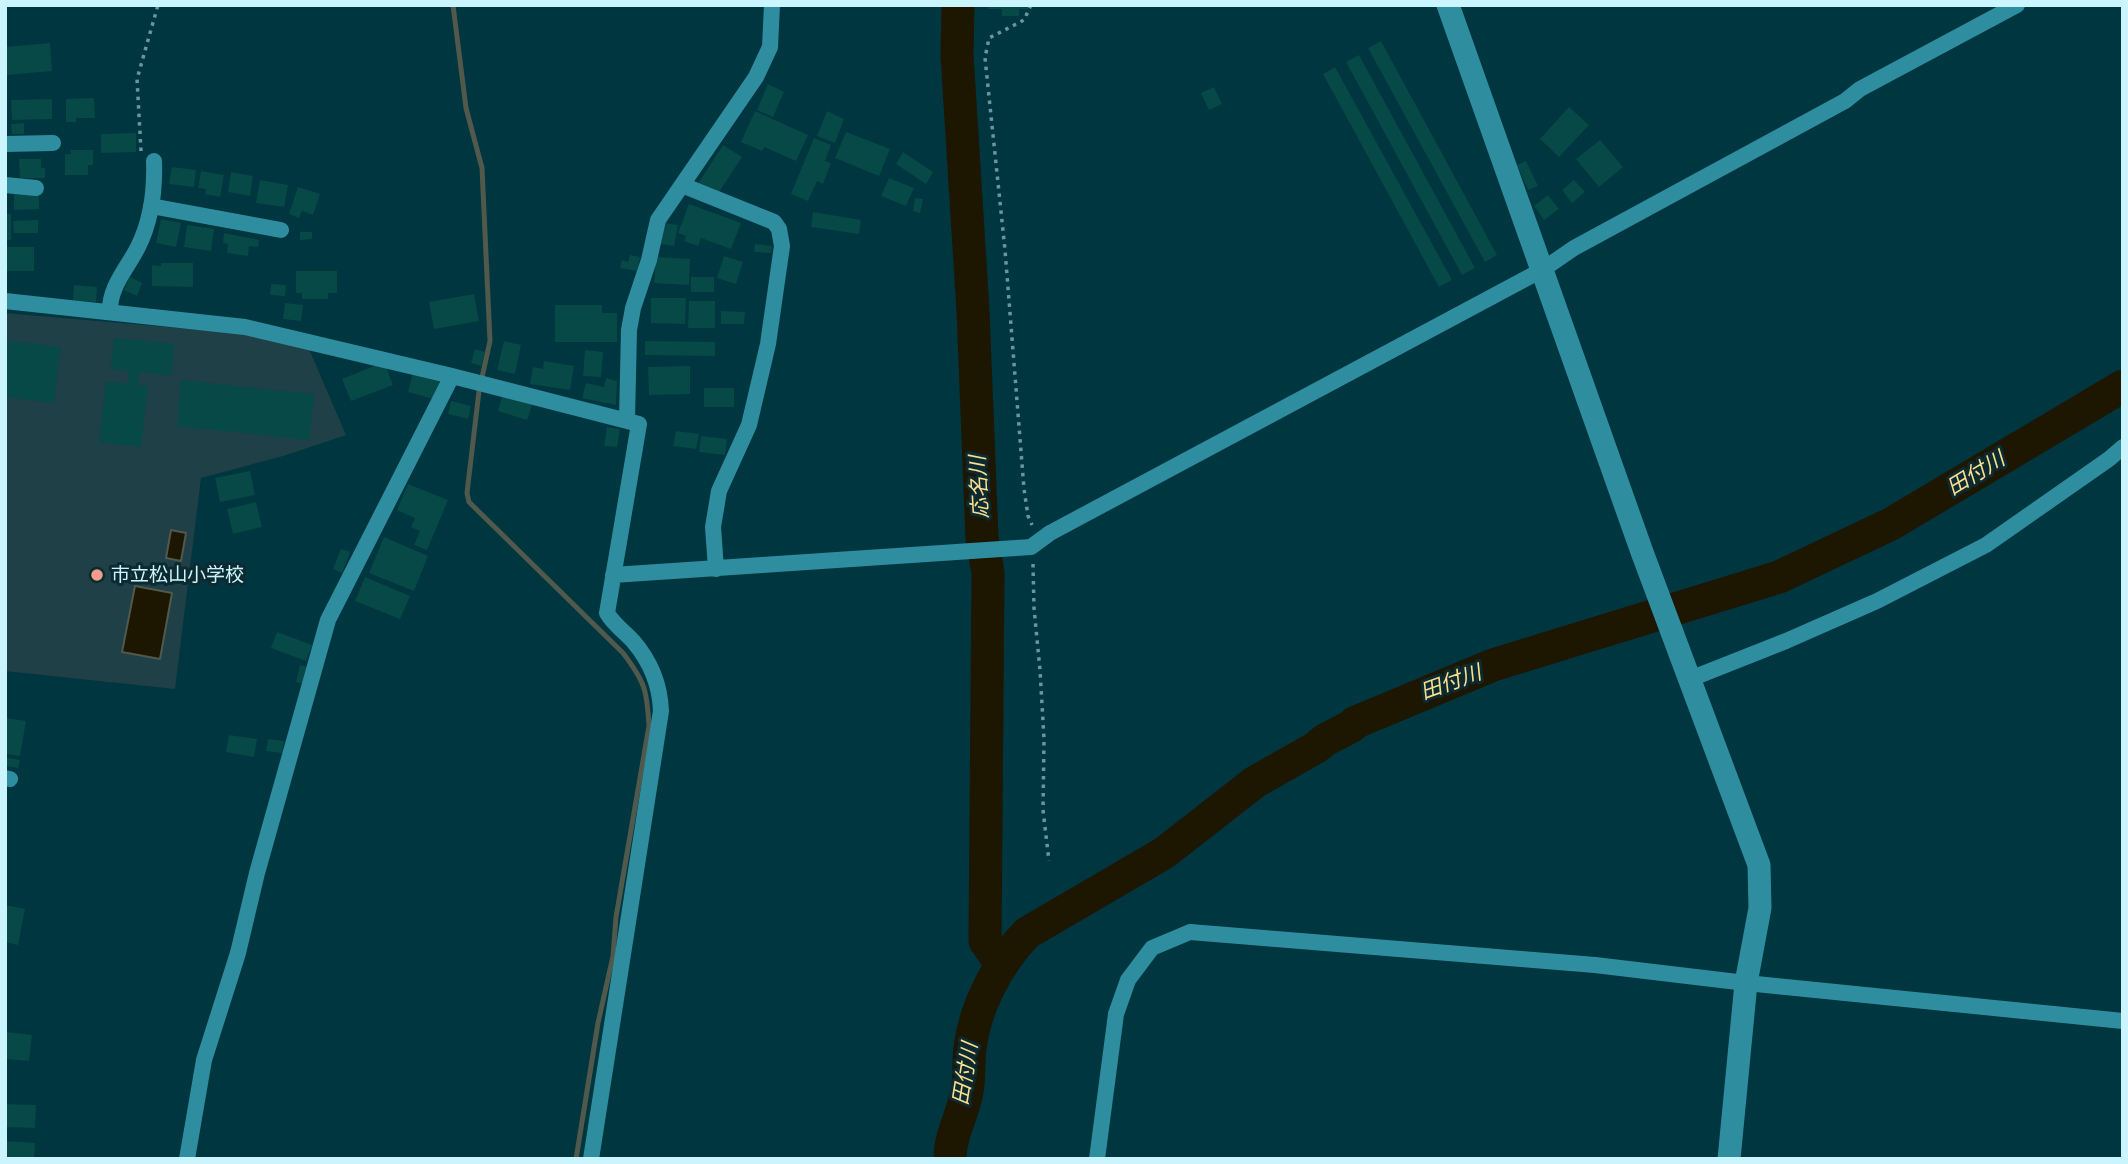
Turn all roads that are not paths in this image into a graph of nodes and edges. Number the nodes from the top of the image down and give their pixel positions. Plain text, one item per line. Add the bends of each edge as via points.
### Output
1 (772, 5) edge
2 (1448, 5) edge
3 (2017, 5) edge
4 (52, 143) dead end
5 (5, 144) edge
6 (154, 163) road end
7 (5, 185) edge
8 (682, 185) junction
9 (36, 188) dead end
10 (151, 206) junction
11 (281, 230) dead end
12 (1542, 270) junction
13 (5, 300) edge
14 (110, 312) junction
15 (452, 376) junction
16 (627, 420) junction
17 (2123, 447) edge
18 (716, 569) junction
19 (613, 575) junction
20 (1690, 679) junction
21 (1746, 983) junction
22 (2123, 1021) edge
23 (187, 1159) edge
24 (591, 1159) edge
25 (1097, 1159) edge
26 (1729, 1159) edge

1 - 8 street via 770,47 761,69
2 - 12 street
3 - 12 street via 1574,248
4 - 5 street
6 - 10 street
7 - 9 street
8 - 16 street via 658,220 633,308
8 - 18 street via 774,222 782,246 759,389 749,425 719,491 713,527
10 - 11 street
10 - 14 street via 139,246 110,298
12 - 18 street via 1034,545
12 - 20 street
13 - 14 street
14 - 15 street via 245,327
15 - 16 street
15 - 23 street via 328,620 238,953 204,1060
16 - 19 street via 639,424 639,432
17 - 20 street via 1986,545 1877,601
18 - 19 street
19 - 24 street via 607,613 655,674 661,711
20 - 21 street via 1759,865 1760,908
21 - 22 street
21 - 25 street via 1595,965 1190,932 1152,948 1128,980 1116,1014
21 - 26 street

